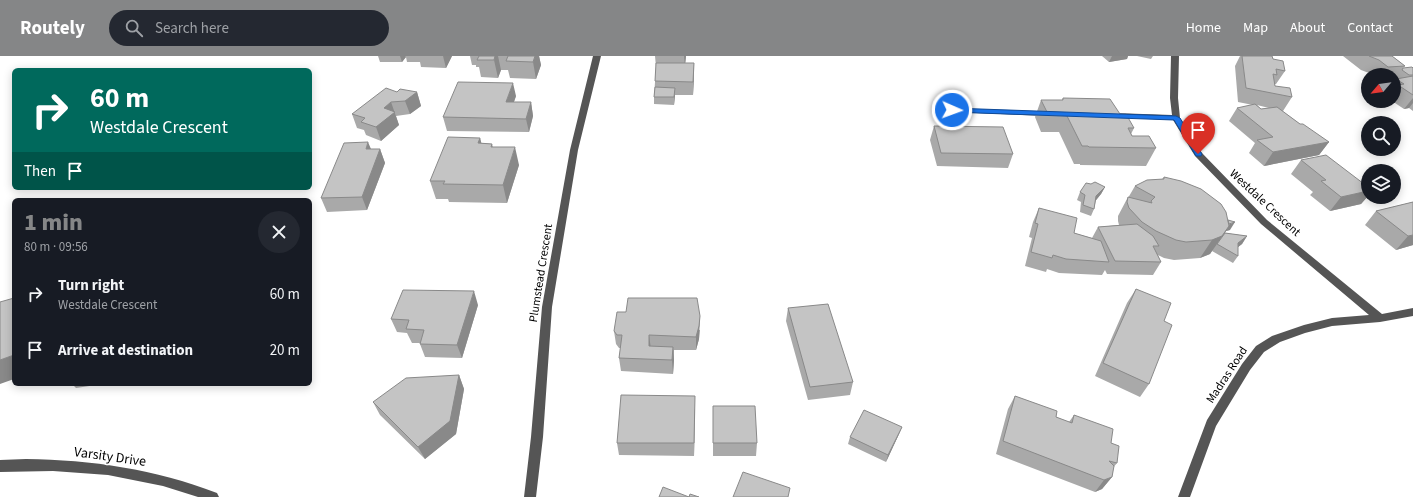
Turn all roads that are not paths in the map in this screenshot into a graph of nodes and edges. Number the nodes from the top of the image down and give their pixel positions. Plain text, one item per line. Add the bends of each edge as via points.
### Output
1 (597, 56) edge
2 (1175, 56) edge
3 (952, 110) dead end
4 (1053, 114) edge
5 (1106, 115) edge
6 (1176, 118) junction
7 (1413, 312) edge
8 (1380, 318) junction
9 (0, 466) edge
10 (213, 497) edge
11 (530, 497) edge
12 (1184, 497) edge

1 - 11 street, Plumstead Crescent via 574,150 547,307
2 - 6 street, Westdale Crescent
3 - 4 street
5 - 6 street
6 - 8 street, Westdale Crescent via 1198,154 1264,222
7 - 8 street, Madras Road
8 - 12 street, Madras Road via 1332,322 1304,329 1276,339 1260,349 1211,424
9 - 10 street, Varsity Drive via 65,467 141,476 191,488

